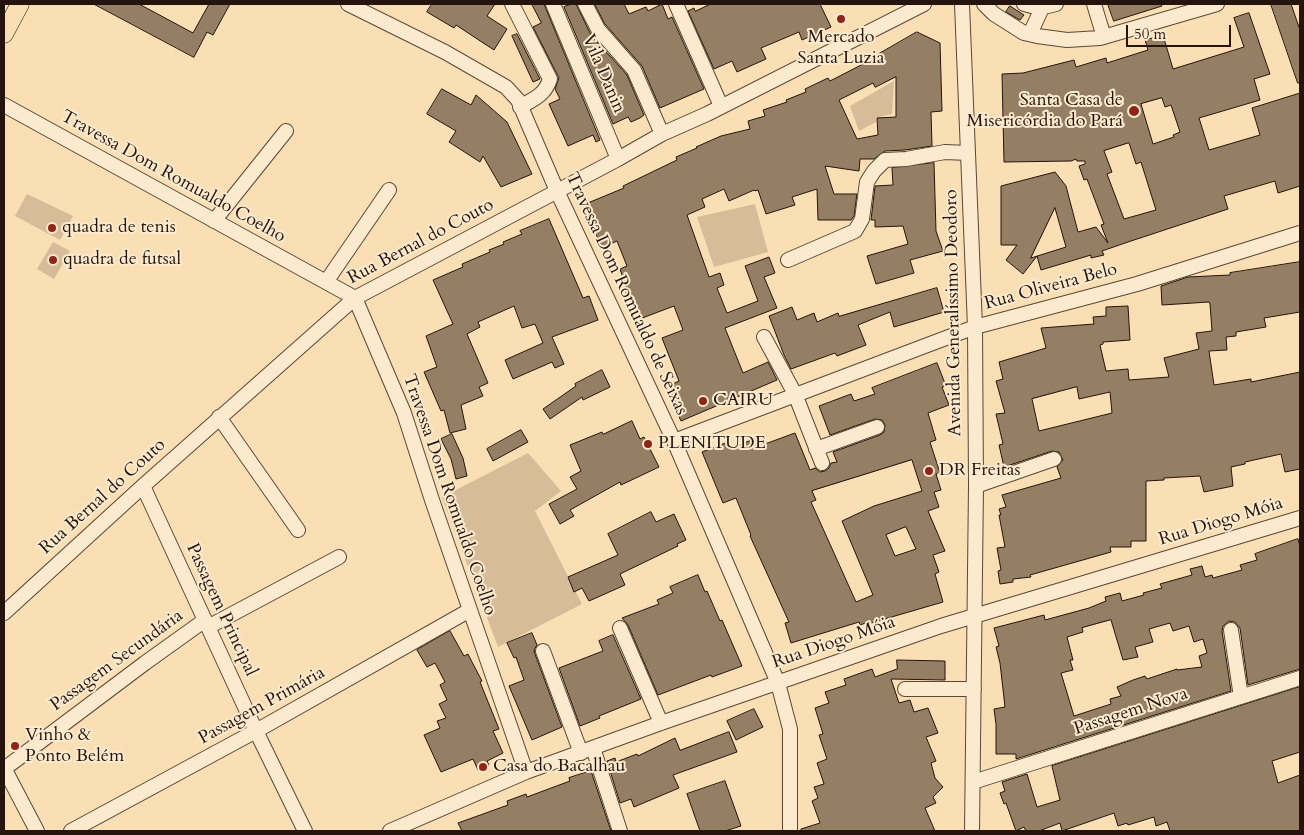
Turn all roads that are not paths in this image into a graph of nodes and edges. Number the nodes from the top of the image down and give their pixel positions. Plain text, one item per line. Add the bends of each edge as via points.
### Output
1 (20, 4) edge
2 (348, 4) edge
3 (512, 4) edge
4 (553, 4) edge
5 (585, 4) edge
6 (676, 4) edge
7 (924, 4) edge
8 (962, 4) edge
9 (984, 4) edge
10 (1024, 4) edge
11 (1056, 4) edge
12 (1094, 4) edge
13 (1217, 4) edge
14 (1042, 8) junction
15 (4, 34) edge
16 (1030, 34) junction
17 (1104, 37) junction
18 (4, 105) edge
19 (721, 106) junction
20 (520, 108) junction
21 (286, 131) dead end
22 (662, 134) junction
23 (968, 153) junction
24 (618, 159) junction
25 (389, 190) dead end
26 (557, 191) junction
27 (214, 221) junction
28 (1300, 233) edge
29 (788, 260) dead end
30 (326, 282) junction
31 (355, 298) junction
32 (975, 327) junction
33 (764, 337) dead end
34 (795, 394) junction
35 (219, 417) junction
36 (877, 427) dead end
37 (674, 441) junction
38 (816, 450) junction
39 (1054, 459) dead end
40 (822, 463) dead end
41 (142, 486) junction
42 (976, 486) junction
43 (1300, 518) edge
44 (298, 530) dead end
45 (339, 557) dead end
46 (470, 610) junction
47 (4, 613) edge
48 (974, 617) junction
49 (206, 623) junction
50 (620, 628) dead end
51 (1230, 630) dead end
52 (543, 651) dead end
53 (1300, 678) edge
54 (778, 683) junction
55 (974, 688) junction
56 (905, 689) dead end
57 (1241, 697) junction
58 (661, 723) junction
59 (256, 731) junction
60 (587, 750) junction
61 (4, 769) edge
62 (526, 772) junction
63 (973, 782) junction
64 (37, 831) edge
65 (71, 831) edge
66 (305, 831) edge
67 (390, 831) edge
68 (620, 831) edge
69 (790, 831) edge
70 (972, 831) edge

1 - 15 main road
2 - 20 street, Travessa Dom Romualdo de Seixas via 506,87 518,100
3 - 20 street via 550,79 542,95
4 - 24 street, Vila Danin
5 - 22 street via 598,29 634,70
6 - 19 street
7 - 19 street, Rua Bernal do Couto
8 - 23 street, Avenida Generalíssimo Deodoro
9 - 16 street via 994,14
10 - 14 street
11 - 14 street
12 - 17 street
13 - 17 street
14 - 16 street
16 - 17 street via 1067,40
18 - 27 street, Travessa Dom Romualdo Coelho
19 - 22 street, Rua Bernal do Couto
20 - 26 street, Travessa Dom Romualdo de Seixas
21 - 27 street
22 - 24 street, Rua Bernal do Couto
23 - 29 street via 945,152 885,160 867,182 862,218 855,231
23 - 32 street, Avenida Generalíssimo Deodoro
24 - 26 street, Rua Bernal do Couto
25 - 30 street
26 - 31 street, Rua Bernal do Couto
26 - 37 street, Travessa Dom Romualdo de Seixas
27 - 30 street, Travessa Dom Romualdo Coelho
28 - 32 street, Rua Oliveira Belo via 1137,284
30 - 31 street, Travessa Dom Romualdo Coelho
31 - 35 street, Rua Bernal do Couto
31 - 46 street, Travessa Dom Romualdo Coelho via 404,413
32 - 34 street, Rua Oliveira Belo
32 - 42 street, Avenida Generalíssimo Deodoro
33 - 34 street
34 - 37 street, Rua Oliveira Belo
34 - 38 street
35 - 41 street, Rua Bernal do Couto
35 - 44 street
36 - 38 street
37 - 54 street, Travessa Dom Romualdo de Seixas
38 - 40 street
39 - 42 street
41 - 47 street, Rua Bernal do Couto
41 - 49 street, Passagem Principal
42 - 48 street, Avenida Generalíssimo Deodoro
43 - 48 street, Rua Diogo Móia
45 - 49 street, Passagem Secundária
46 - 59 street, Passagem Primária
46 - 62 street, Travessa Dom Romualdo Coelho
48 - 54 street, Rua Diogo Móia
48 - 55 street, Avenida Generalíssimo Deodoro
49 - 59 street, Passagem Principal
49 - 61 street, Passagem Secundária via 145,663
50 - 58 street
51 - 57 street
52 - 60 street
53 - 57 street, Passagem Nova
54 - 58 street, Rua Diogo Móia
54 - 69 street, Travessa Dom Romualdo de Seixas via 790,729
55 - 56 street
55 - 63 street, Avenida Generalíssimo Deodoro
57 - 63 street, Passagem Nova
58 - 60 street, Rua Diogo Móia
59 - 65 street, Passagem Primária
59 - 66 street, Passagem Principal
60 - 62 street, Rua Diogo Móia
60 - 68 street
61 - 64 street
62 - 67 street, Rua Diogo Móia
63 - 70 street, Avenida Generalíssimo Deodoro

